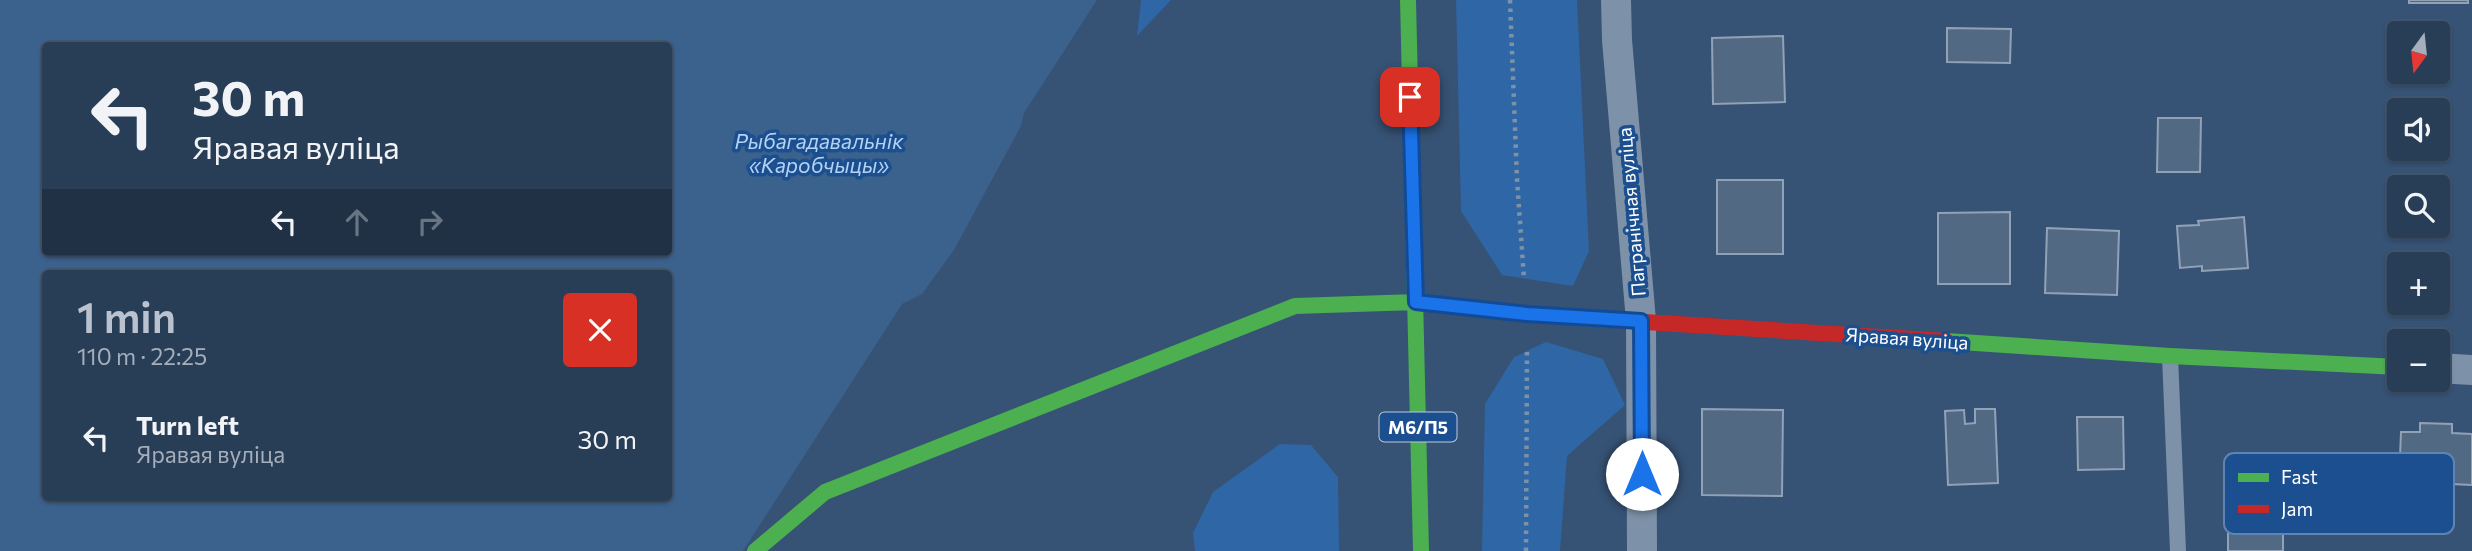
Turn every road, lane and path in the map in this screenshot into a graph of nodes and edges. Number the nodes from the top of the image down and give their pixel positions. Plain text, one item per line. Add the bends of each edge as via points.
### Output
1 (1408, 0) edge
2 (1616, 0) edge
3 (1416, 302) junction
4 (1641, 321) junction
5 (2170, 356) junction
6 (2387, 365) edge
7 (2450, 369) edge
8 (2472, 370) edge
9 (755, 551) edge
10 (1421, 551) edge
11 (1642, 551) edge
12 (2178, 551) edge

1 - 3 street, М6/П5
2 - 4 street, Пагранічная вуліца
3 - 4 street, Яравая вуліца
3 - 9 street, Яравая вуліца via 1295,306 824,492
3 - 10 street, М6/П5
4 - 5 street, Яравая вуліца
4 - 11 street, Пагранічная вуліца
5 - 6 street, Яравая вуліца
5 - 12 lane
7 - 8 street

